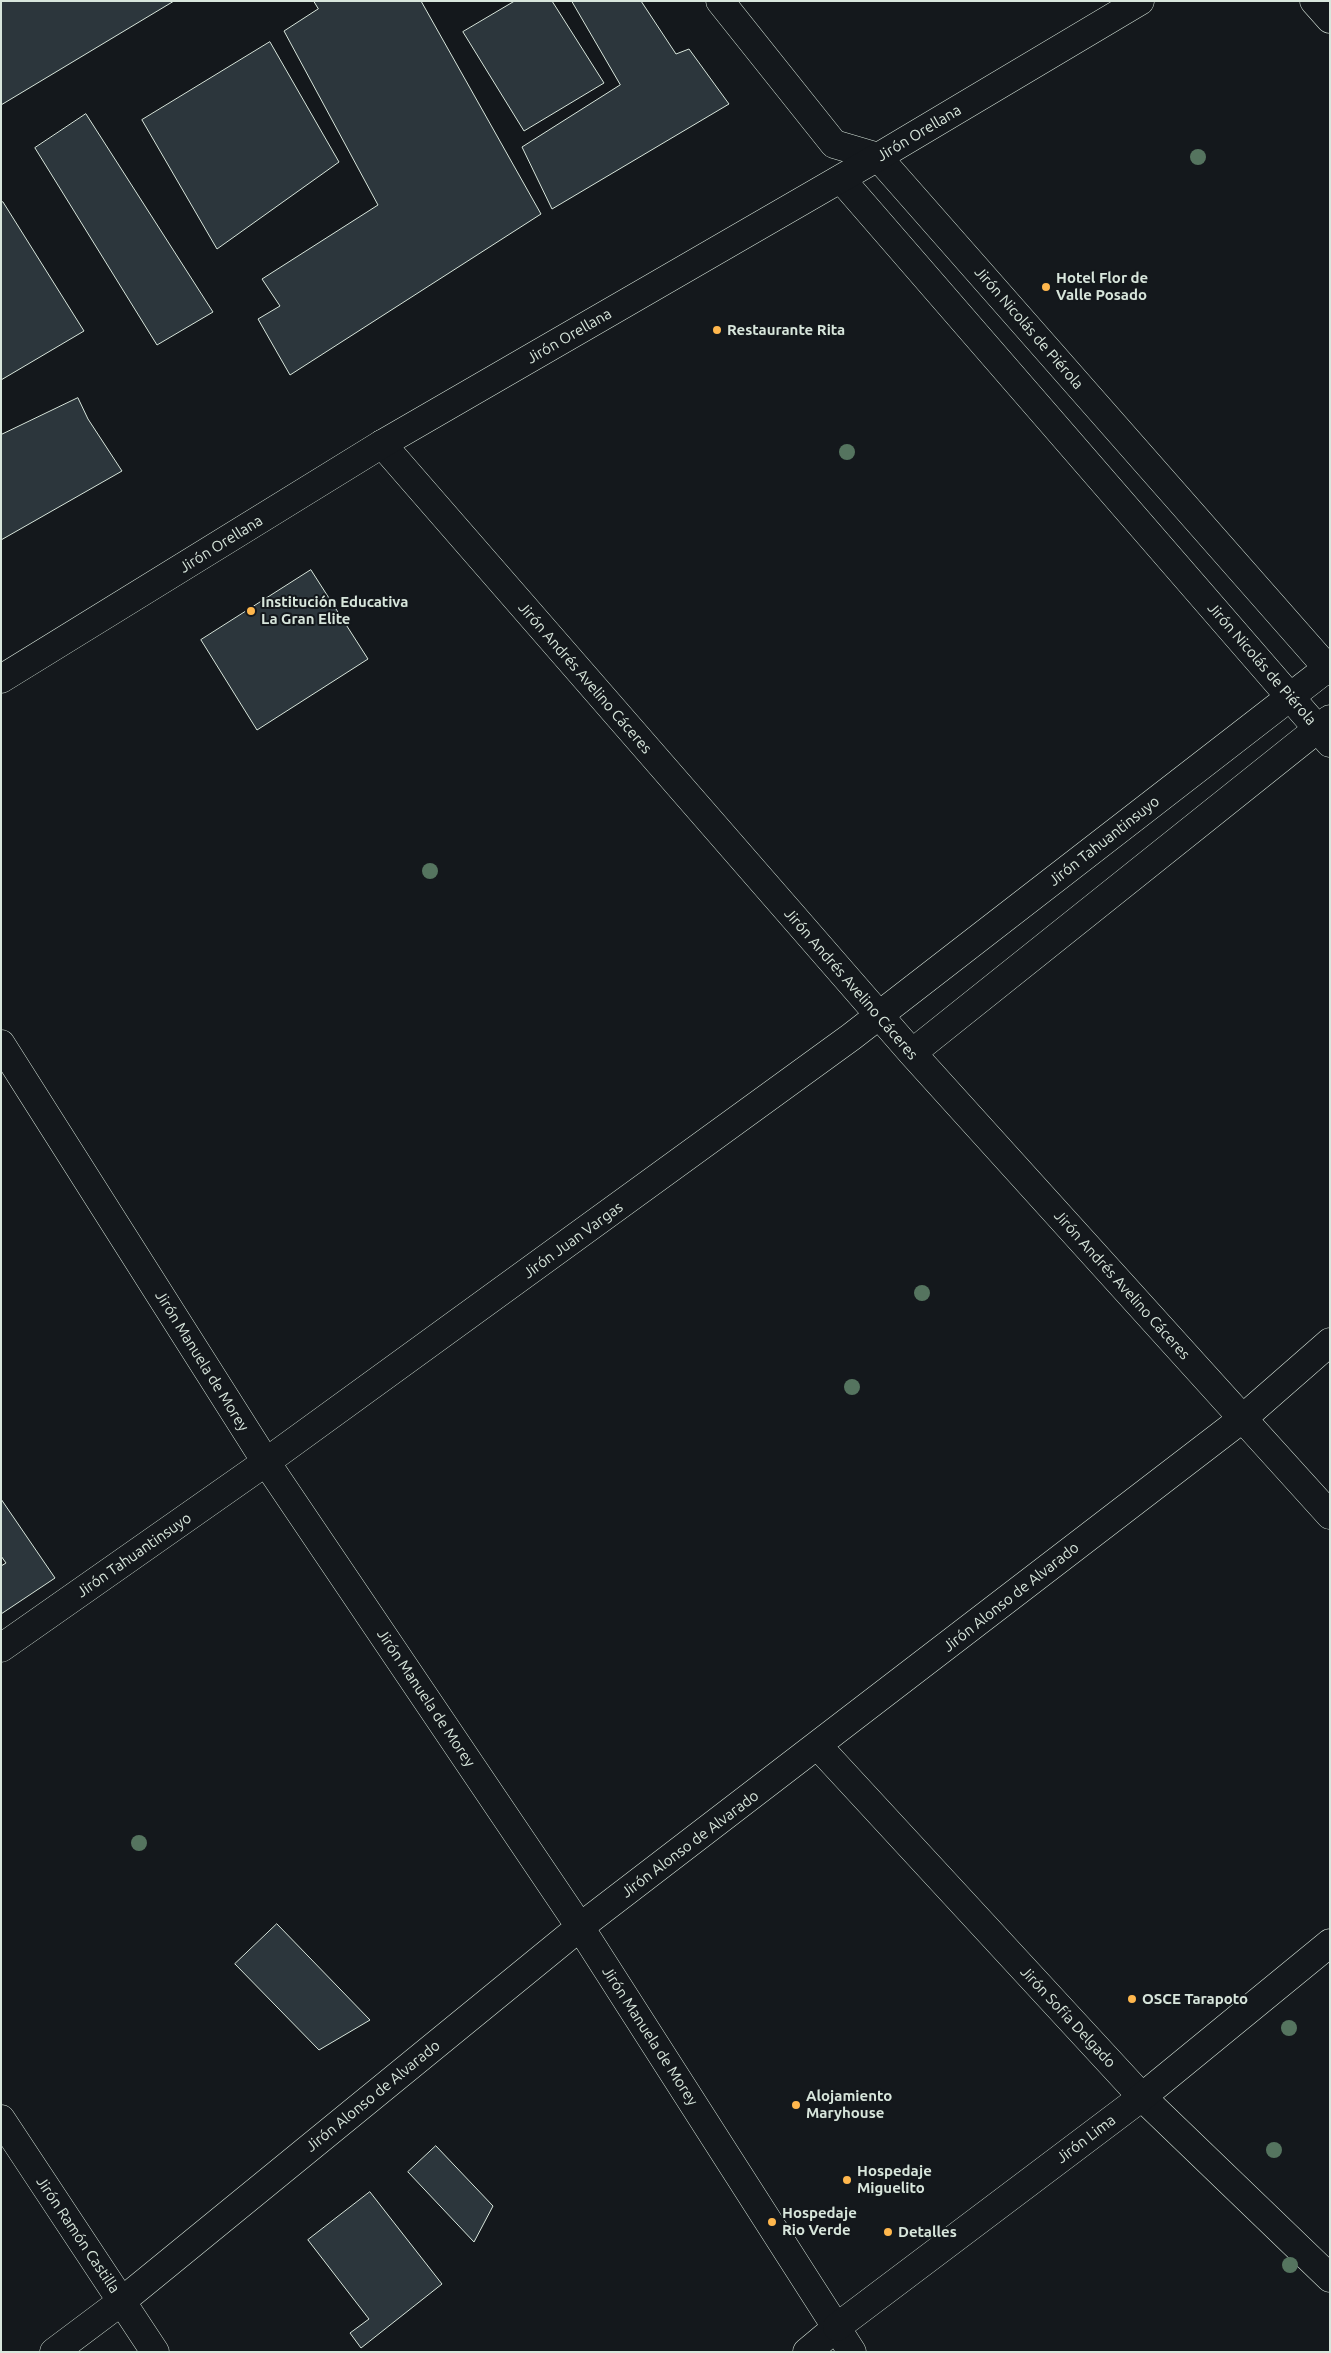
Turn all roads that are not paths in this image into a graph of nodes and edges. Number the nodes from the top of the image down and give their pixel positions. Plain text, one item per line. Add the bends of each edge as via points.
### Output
1 (720, 1) edge
2 (1140, 1) edge
3 (1314, 1) edge
4 (1330, 19) edge
5 (878, 157) junction
6 (840, 179) junction
7 (382, 444) junction
8 (1329, 668) edge
9 (1, 679) edge
10 (1290, 696) junction
11 (1326, 730) edge
12 (879, 1016) junction
13 (1, 1044) edge
14 (912, 1054) junction
15 (1330, 1342) edge
16 (1242, 1419) junction
17 (266, 1462) junction
18 (1330, 1515) edge
19 (1, 1648) edge
20 (818, 1746) junction
21 (580, 1927) junction
22 (1330, 1943) edge
23 (1142, 2097) junction
24 (1, 2120) edge
25 (1330, 2278) edge
26 (122, 2301) junction
27 (837, 2327) junction
28 (54, 2352) edge
29 (154, 2352) edge
30 (807, 2352) edge
31 (852, 2352) edge

1 - 5 street via 834,144
2 - 5 street, Jirón Orellana
3 - 4 street
5 - 6 street, Jirón Orellana
5 - 8 street, Jirón Nicolás de Piérola
6 - 7 street, Jirón Orellana
6 - 10 street, Jirón Nicolás de Piérola
7 - 9 street, Jirón Orellana
7 - 12 street, Jirón Andrés Avelino Cáceres
8 - 10 street, Jirón Tahuantinsuyo
10 - 11 street, Jirón Nicolás de Piérola
10 - 12 street, Jirón Tahuantinsuyo
11 - 14 street
12 - 14 street, Jirón Andrés Avelino Cáceres
12 - 17 street, Jirón Juan Vargas
13 - 17 street, Jirón Manuela de Morey
14 - 16 street, Jirón Andrés Avelino Cáceres
15 - 16 street, Jirón Alonso de Alvarado
16 - 18 street, Jirón Andrés Avelino Cáceres
16 - 20 street, Jirón Alonso de Alvarado
17 - 19 street, Jirón Tahuantinsuyo
17 - 21 street, Jirón Manuela de Morey
20 - 21 street, Jirón Alonso de Alvarado
20 - 23 street, Jirón Sofía Delgado
21 - 26 street, Jirón Alonso de Alvarado
21 - 27 street, Jirón Manuela de Morey
22 - 23 street, Jirón Lima
23 - 25 street, Jirón Sofía Delgado
23 - 27 street, Jirón Lima
24 - 26 street, Jirón Ramón Castilla
26 - 28 street, Jirón Alonso de Alvarado
26 - 29 street, Jirón Ramón Castilla
27 - 30 street, Jirón Lima
27 - 31 street, Jirón Manuela de Morey

